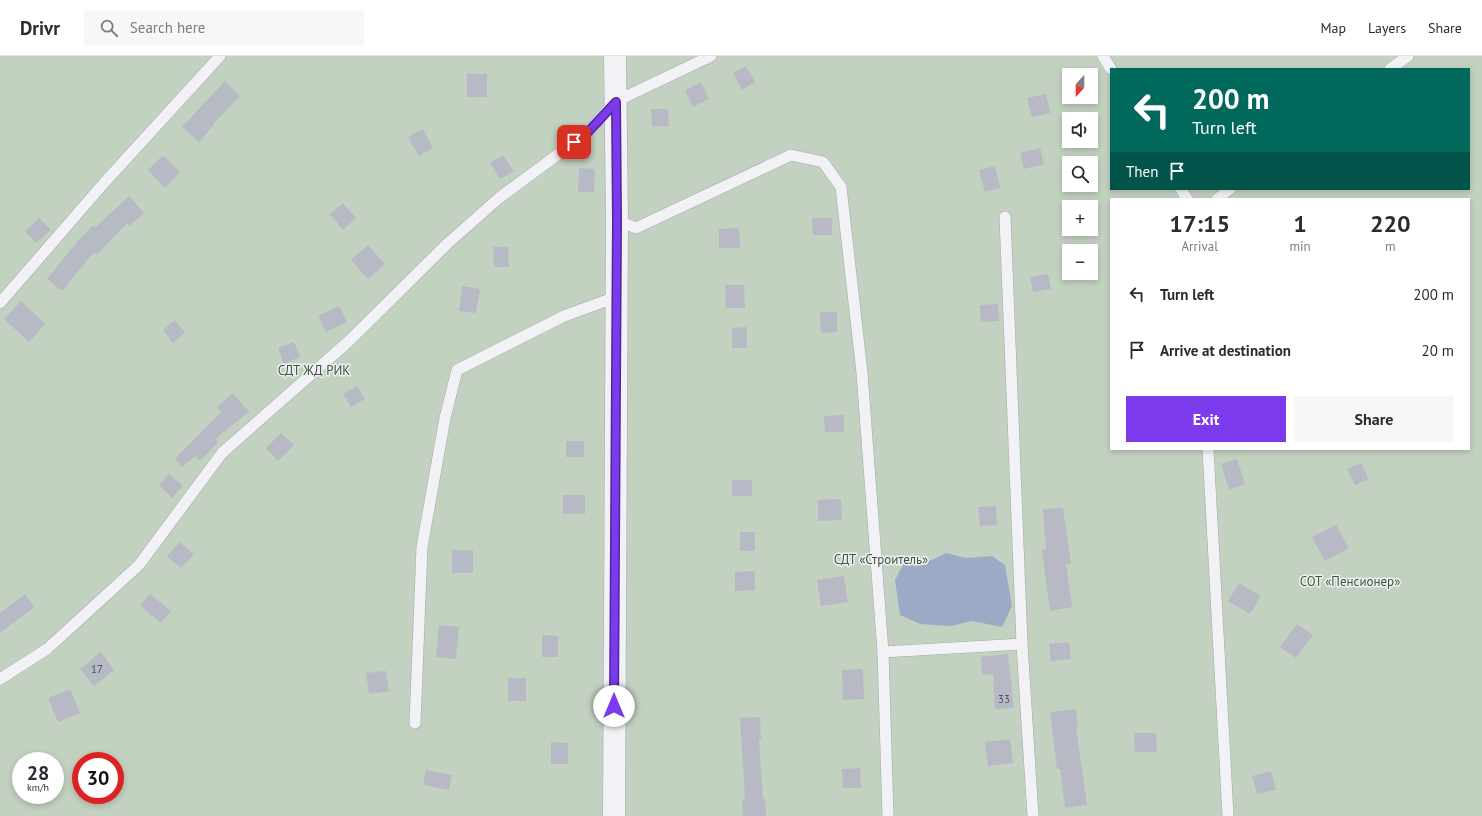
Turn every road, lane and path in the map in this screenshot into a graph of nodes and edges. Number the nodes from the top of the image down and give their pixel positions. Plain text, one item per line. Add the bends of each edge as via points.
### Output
1 (220, 56) edge
2 (615, 56) edge
3 (711, 56) edge
4 (1103, 56) edge
5 (1408, 56) edge
6 (1110, 68) edge
7 (1391, 68) edge
8 (621, 99) junction
9 (1229, 190) edge
10 (1218, 198) edge
11 (1005, 217) dead end
12 (617, 220) junction
13 (616, 297) junction
14 (0, 303) edge
15 (1208, 450) edge
16 (1022, 644) junction
17 (883, 652) junction
18 (0, 679) edge
19 (415, 723) dead end
20 (614, 816) edge
21 (888, 816) edge
22 (1032, 816) edge
23 (1228, 816) edge

1 - 14 lane via 104,183
2 - 8 street
3 - 8 lane
4 - 6 lane
5 - 7 lane
8 - 12 street
8 - 18 lane via 587,133 499,198 446,244 349,341 222,453 139,565 47,648
9 - 10 lane
11 - 16 lane
12 - 13 street
12 - 17 lane via 636,228 792,155 823,162 840,187 862,373
13 - 19 lane via 564,316 457,370 445,418 422,547
13 - 20 street
15 - 23 lane
16 - 17 lane
16 - 22 lane
17 - 21 lane

